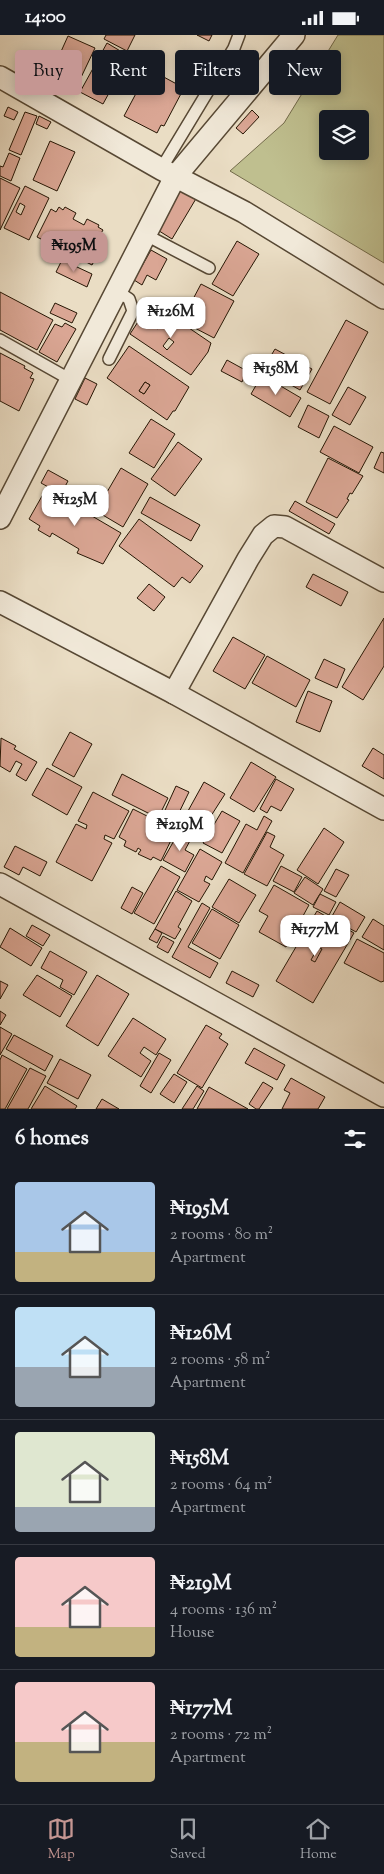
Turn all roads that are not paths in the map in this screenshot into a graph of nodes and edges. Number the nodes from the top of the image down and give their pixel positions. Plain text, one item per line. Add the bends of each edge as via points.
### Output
1 (240, 35) edge
2 (294, 35) edge
3 (0, 77) edge
4 (168, 173) junction
5 (146, 235) junction
6 (209, 267) dead end
7 (117, 291) junction
8 (384, 298) edge
9 (0, 340) edge
10 (109, 359) dead end
11 (71, 380) junction
12 (0, 518) edge
13 (384, 581) edge
14 (0, 602) edge
15 (174, 693) junction
16 (384, 809) edge
17 (0, 884) edge
18 (384, 1096) edge

1 - 4 lane
2 - 4 street
3 - 4 street
4 - 5 street
4 - 8 street via 244,213
5 - 6 lane
5 - 7 street
7 - 10 lane via 129,299 133,311
7 - 11 street
9 - 11 lane
11 - 12 street
13 - 15 street via 286,527 274,526 263,535 248,559
14 - 15 street
15 - 16 street
17 - 18 street

